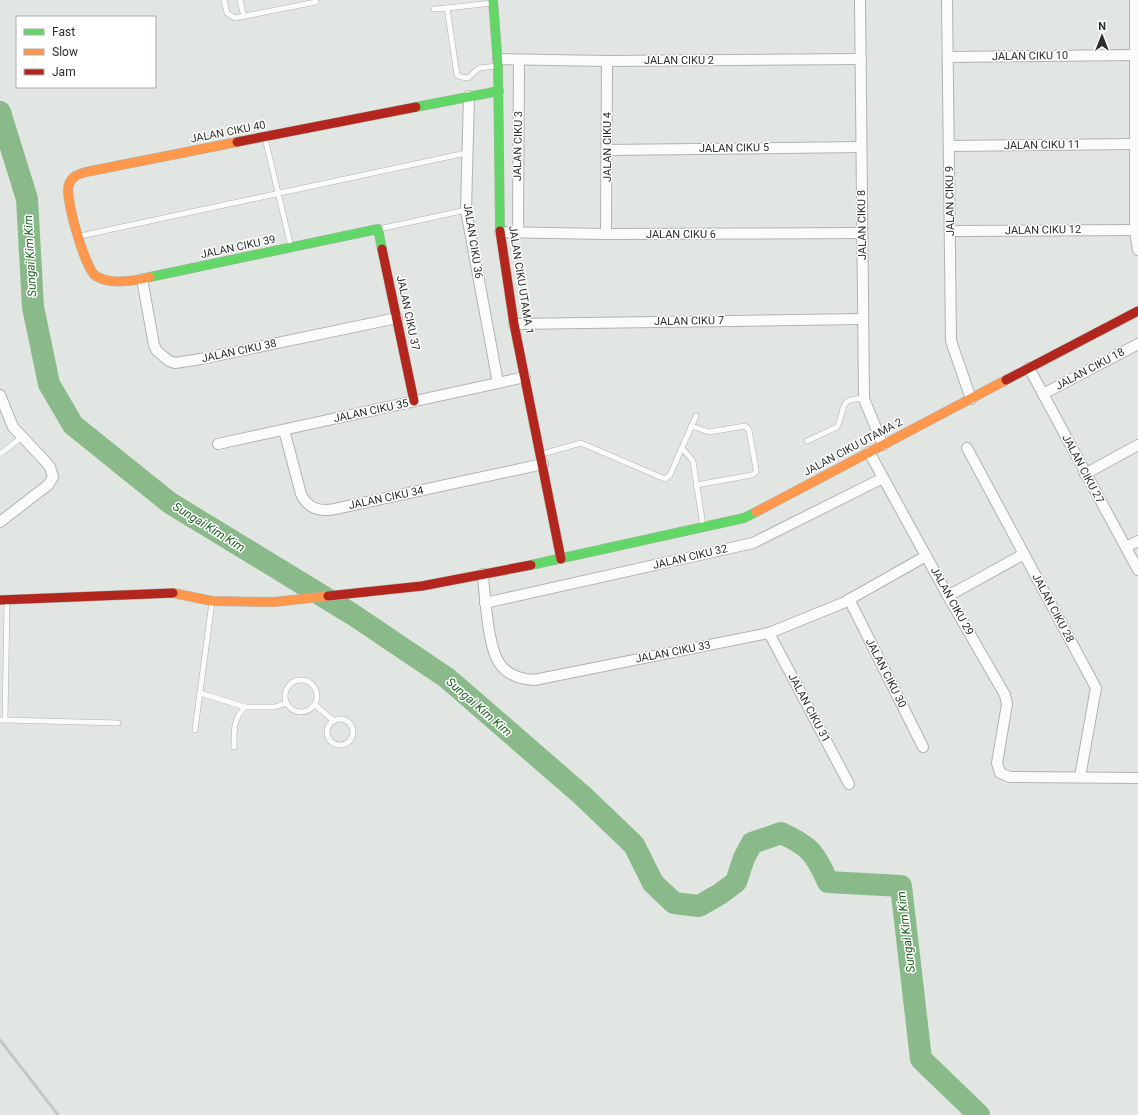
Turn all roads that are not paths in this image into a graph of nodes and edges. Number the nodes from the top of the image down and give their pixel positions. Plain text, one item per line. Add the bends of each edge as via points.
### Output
1 (224, 0) edge
2 (240, 0) edge
3 (860, 0) edge
4 (947, 0) edge
5 (1135, 0) edge
6 (493, 1) edge
7 (316, 2) dead end
8 (447, 8) junction
9 (434, 10) dead end
10 (244, 17) junction
11 (1135, 55) junction
12 (948, 57) junction
13 (861, 59) junction
14 (519, 60) junction
15 (607, 61) junction
16 (498, 63) junction
17 (499, 91) junction
18 (469, 96) junction
19 (1136, 106) edge
20 (265, 137) junction
21 (1135, 144) junction
22 (949, 146) junction
23 (862, 147) junction
24 (607, 150) junction
25 (466, 153) junction
26 (278, 193) junction
27 (466, 210) junction
28 (378, 229) junction
29 (1135, 230) junction
30 (951, 231) junction
31 (500, 232) junction
32 (518, 233) junction
33 (862, 233) junction
34 (606, 234) junction
35 (79, 236) junction
36 (291, 248) junction
37 (1138, 250) edge
38 (101, 279) joint
39 (142, 279) junction
40 (1138, 311) edge
41 (397, 318) junction
42 (863, 319) junction
43 (514, 324) junction
44 (1138, 344) edge
45 (1029, 368) junction
46 (525, 377) junction
47 (498, 383) junction
48 (1043, 394) junction
49 (0, 395) edge
50 (971, 399) junction
51 (864, 400) junction
52 (414, 401) junction
53 (696, 416) dead end
54 (691, 426) junction
55 (284, 430) junction
56 (22, 437) junction
57 (807, 441) dead end
58 (218, 444) dead end
59 (883, 445) junction
60 (1138, 445) edge
61 (682, 448) junction
62 (967, 448) dead end
63 (870, 452) junction
64 (0, 454) edge
65 (542, 459) junction
66 (1085, 474) junction
67 (883, 478) junction
68 (696, 486) junction
69 (0, 522) edge
70 (703, 527) junction
71 (1138, 541) edge
72 (1126, 547) junction
73 (1024, 554) junction
74 (926, 556) junction
75 (561, 559) junction
76 (1138, 570) edge
77 (483, 574) junction
78 (948, 596) junction
79 (849, 599) junction
80 (3, 600) edge
81 (212, 601) junction
82 (485, 603) junction
83 (769, 633) junction
84 (200, 692) junction
85 (286, 703) junction
86 (315, 705) junction
87 (245, 707) junction
88 (3, 720) edge
89 (334, 721) junction
90 (118, 723) dead end
91 (195, 730) dead end
92 (234, 746) dead end
93 (923, 747) dead end
94 (1080, 777) junction
95 (1138, 778) edge
96 (848, 784) dead end

1 - 10 lane via 227,13 231,16
2 - 10 lane
3 - 13 street, JALAN CIKU 8
4 - 12 street, JALAN CIKU 9
5 - 11 street
6 - 8 lane
6 - 16 street, JALAN CIKU UTAMA 1
7 - 10 lane
8 - 9 lane
8 - 16 lane via 457,75 468,78 482,67
11 - 12 street, JALAN CIKU 10
11 - 19 street
12 - 22 street, JALAN CIKU 9
13 - 15 street, JALAN CIKU 2
13 - 23 street, JALAN CIKU 8
14 - 15 street, JALAN CIKU 2
14 - 16 street, JALAN CIKU 2
14 - 32 street, JALAN CIKU 3
15 - 24 street, JALAN CIKU 4
16 - 17 street, JALAN CIKU UTAMA 1
17 - 18 street, JALAN CIKU 40
17 - 31 street, JALAN CIKU UTAMA 1
18 - 20 street, JALAN CIKU 40
18 - 25 street, JALAN CIKU 36
19 - 21 street
20 - 26 lane
20 - 35 street, JALAN CIKU 40 via 77,174 68,186
21 - 22 street, JALAN CIKU 11
21 - 29 street
22 - 30 street, JALAN CIKU 9
23 - 24 street, JALAN CIKU 5
23 - 33 street, JALAN CIKU 8
24 - 34 street, JALAN CIKU 4
25 - 26 lane
25 - 27 street, JALAN CIKU 36
26 - 35 lane
26 - 36 lane
27 - 28 lane
27 - 47 street, JALAN CIKU 36
28 - 36 street, JALAN CIKU 39
28 - 41 street, JALAN CIKU 37
29 - 30 street, JALAN CIKU 12
29 - 37 street
30 - 50 street, JALAN CIKU 9 via 952,343
31 - 32 street, JALAN CIKU 6
31 - 43 street, JALAN CIKU UTAMA 1
32 - 34 street, JALAN CIKU 6
33 - 34 street, JALAN CIKU 6
33 - 42 street, JALAN CIKU 8
35 - 38 street, JALAN CIKU 40 via 90,270
36 - 39 street, JALAN CIKU 39
38 - 39 street, JALAN CIKU 39
39 - 41 street, JALAN CIKU 38 via 154,345 161,356 175,363
40 - 45 street, JALAN CIKU UTAMA 2
41 - 52 street, JALAN CIKU 37
42 - 43 street, JALAN CIKU 7
42 - 51 street, JALAN CIKU 8
43 - 46 street, JALAN CIKU UTAMA 1
44 - 48 street, JALAN CIKU 18
45 - 48 street, JALAN CIKU 27
45 - 50 street, JALAN CIKU UTAMA 2
46 - 47 street, JALAN CIKU 35
46 - 65 street, JALAN CIKU UTAMA 1
47 - 52 street, JALAN CIKU 35
48 - 66 street, JALAN CIKU 27
49 - 56 street via 12,424
50 - 59 street, JALAN CIKU UTAMA 2
51 - 57 lane via 847,401 837,427
51 - 59 street, JALAN CIKU 8
52 - 55 street, JALAN CIKU 35
53 - 54 lane
54 - 61 lane
54 - 68 lane via 710,432 745,426 749,430 756,469 752,475
55 - 58 street, JALAN CIKU 35
55 - 65 street, JALAN CIKU 34 via 301,494 306,503 320,510 335,509
56 - 64 lane
56 - 69 street via 45,461 52,472 51,482
59 - 63 street, JALAN CIKU UTAMA 2
60 - 66 street
61 - 65 lane via 670,475 665,479 583,444
61 - 68 lane via 693,461
62 - 73 street, JALAN CIKU 28
63 - 67 street, JALAN CIKU 29
63 - 70 street, JALAN CIKU UTAMA 2 via 744,518
65 - 75 street, JALAN CIKU UTAMA 1
66 - 72 street, JALAN CIKU 27
67 - 74 street, JALAN CIKU 29
67 - 82 street, JALAN CIKU 32 via 753,543
68 - 70 lane
70 - 75 street, JALAN CIKU UTAMA 2
71 - 72 street
72 - 76 street, JALAN CIKU 27
73 - 78 street
73 - 94 street, JALAN CIKU 28 via 1096,688
74 - 78 street, JALAN CIKU 29
74 - 79 street, JALAN CIKU 33
75 - 77 street, JALAN CIKU UTAMA 2
77 - 81 street, JALAN CIKU UTAMA 2 via 422,586 274,602
77 - 82 street, JALAN CIKU 33
78 - 94 street, JALAN CIKU 29 via 1006,698 997,768 1005,776
79 - 83 street, JALAN CIKU 33
79 - 93 street, JALAN CIKU 30
80 - 81 street, JALAN CIKU UTAMA 2 via 170,592
80 - 88 lane
81 - 84 lane
82 - 83 street, JALAN CIKU 33 via 496,659 509,673 527,679 540,679
83 - 96 street, JALAN CIKU 31
84 - 87 lane
84 - 91 lane
85 - 86 lane via 292,710 300,712 308,711
85 - 86 lane via 287,687 302,679 310,682 316,689 318,697
85 - 87 lane via 275,707
86 - 89 lane
87 - 92 lane via 234,723
88 - 90 lane
89 - 89 lane via 329,725 328,738 332,743 346,744 353,733 351,727 341,719
94 - 95 street

